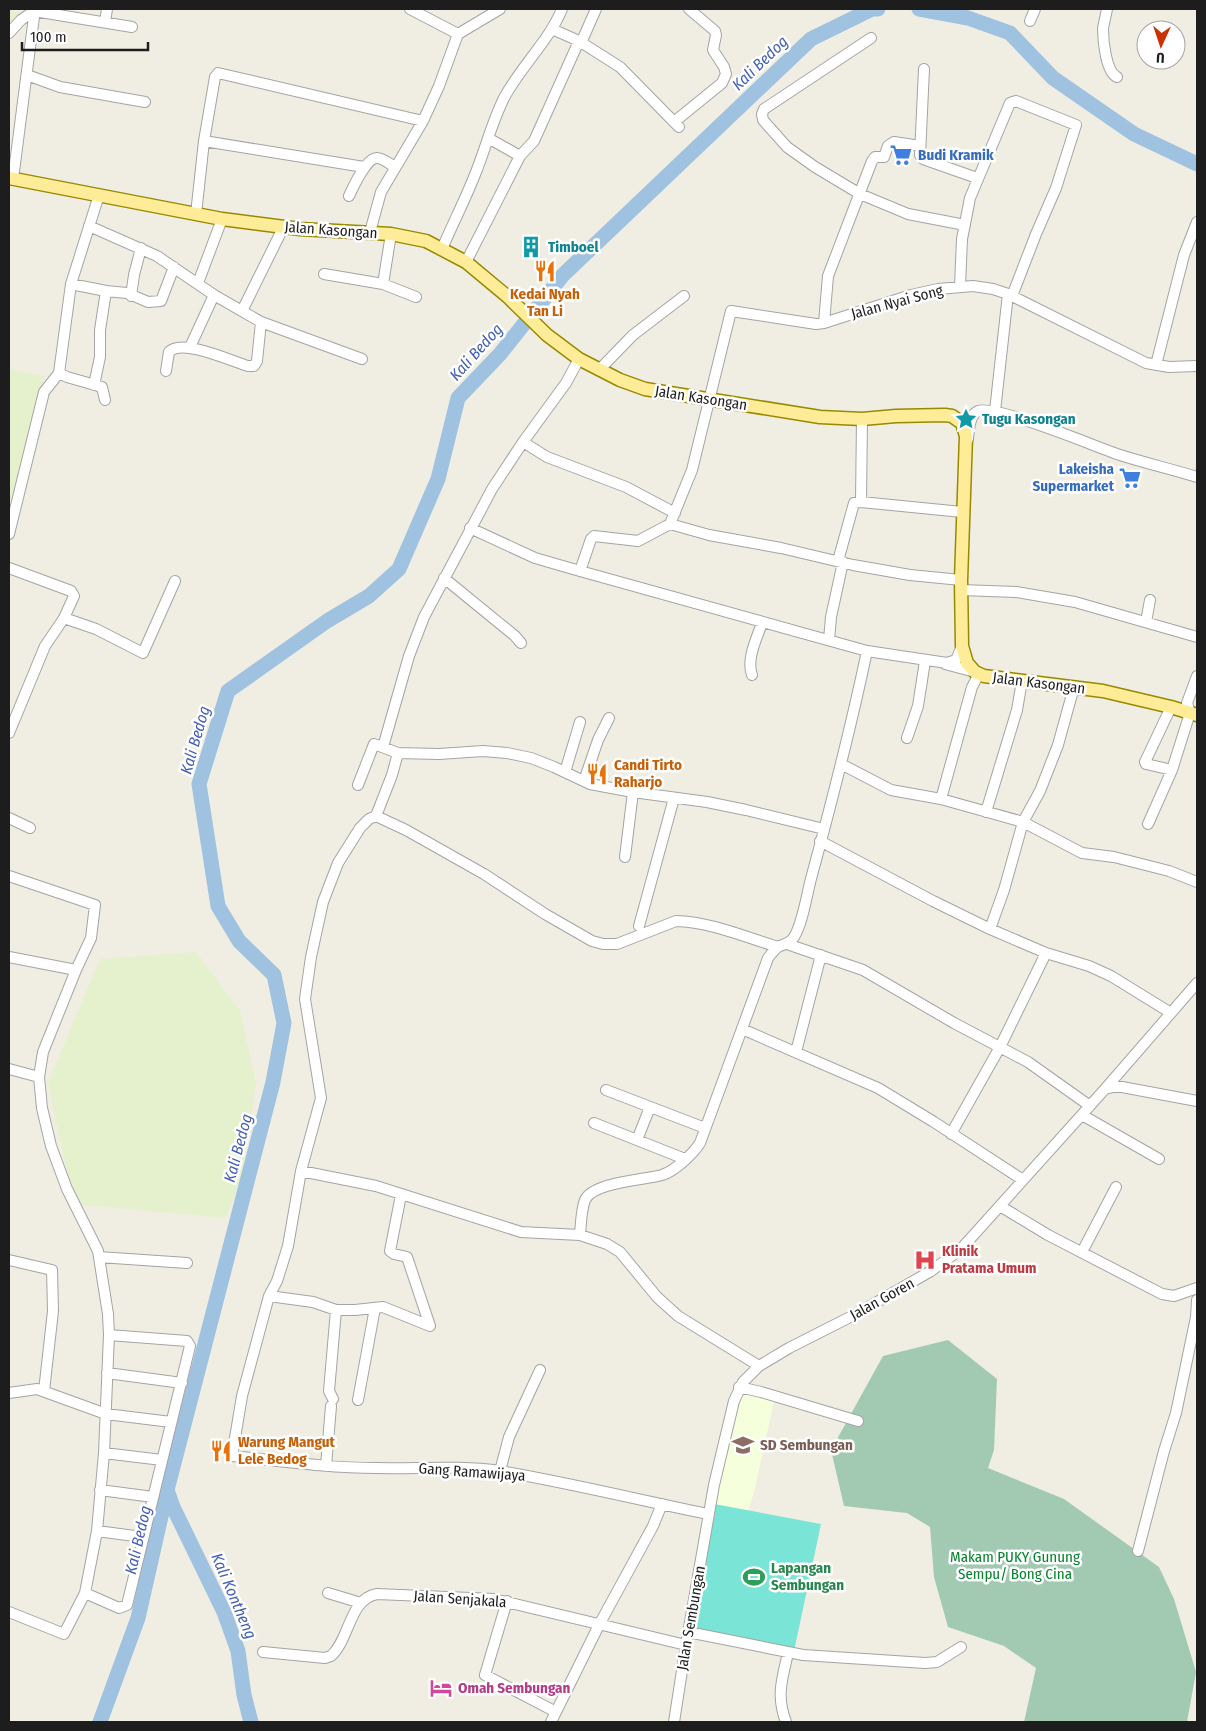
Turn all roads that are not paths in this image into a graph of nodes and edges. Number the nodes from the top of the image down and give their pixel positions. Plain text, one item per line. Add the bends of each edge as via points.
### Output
1 (107, 9) edge
2 (410, 9) edge
3 (500, 9) edge
4 (562, 9) edge
5 (596, 9) edge
6 (689, 9) edge
7 (1035, 9) edge
8 (1108, 9) edge
9 (35, 10) edge
10 (1030, 21) dead end
11 (105, 22) junction
12 (132, 27) dead end
13 (552, 29) junction
14 (9, 33) edge
15 (458, 34) junction
16 (871, 38) dead end
17 (580, 42) junction
18 (924, 69) dead end
19 (27, 75) junction
20 (1117, 77) dead end
21 (145, 102) dead end
22 (423, 121) junction
23 (488, 138) junction
24 (204, 141) junction
25 (920, 146) junction
26 (520, 156) junction
27 (364, 167) junction
28 (396, 167) junction
29 (977, 178) junction
30 (11, 179) edge
31 (860, 194) junction
32 (99, 195) junction
33 (349, 196) dead end
34 (196, 214) junction
35 (222, 219) junction
36 (1197, 222) edge
37 (965, 225) junction
38 (88, 226) junction
39 (283, 228) junction
40 (370, 232) junction
41 (391, 234) junction
42 (1193, 244) edge
43 (141, 248) junction
44 (442, 249) junction
45 (466, 262) junction
46 (174, 267) junction
47 (324, 274) dead end
48 (198, 283) junction
49 (71, 284) junction
50 (383, 284) junction
51 (960, 286) junction
52 (106, 291) junction
53 (214, 295) junction
54 (1010, 295) junction
55 (130, 296) junction
56 (684, 296) dead end
57 (416, 297) dead end
58 (242, 311) junction
59 (261, 322) junction
60 (824, 323) junction
61 (190, 347) junction
62 (362, 359) dead end
63 (579, 359) junction
64 (1156, 365) junction
65 (1197, 366) edge
66 (599, 370) junction
67 (166, 371) dead end
68 (59, 373) junction
69 (94, 384) junction
70 (709, 398) junction
71 (105, 400) dead end
72 (979, 410) junction
73 (995, 412) junction
74 (945, 415) junction
75 (862, 419) junction
76 (523, 442) junction
77 (966, 448) junction
78 (1197, 476) edge
79 (861, 502) junction
80 (962, 512) junction
81 (675, 513) junction
82 (670, 524) junction
83 (470, 528) junction
84 (9, 534) edge
85 (841, 562) junction
86 (9, 568) edge
87 (580, 572) junction
88 (444, 578) junction
89 (175, 582) dead end
90 (961, 585) junction
91 (1150, 600) dead end
92 (64, 618) junction
93 (1146, 622) junction
94 (762, 623) junction
95 (1197, 637) edge
96 (829, 640) junction
97 (521, 643) dead end
98 (962, 646) junction
99 (867, 652) junction
100 (925, 661) junction
101 (939, 663) junction
102 (977, 673) junction
103 (752, 675) dead end
104 (1197, 676) edge
105 (1022, 681) junction
106 (1074, 686) junction
107 (1172, 707) junction
108 (1194, 714) edge
109 (609, 718) dead end
110 (580, 722) dead end
111 (9, 733) edge
112 (908, 738) dead end
113 (383, 747) junction
114 (398, 753) junction
115 (841, 764) junction
116 (1172, 770) junction
117 (565, 772) junction
118 (584, 781) junction
119 (358, 785) dead end
120 (633, 792) junction
121 (674, 798) junction
122 (941, 799) junction
123 (986, 812) junction
124 (376, 816) junction
125 (9, 818) edge
126 (1023, 822) junction
127 (1148, 824) dead end
128 (30, 828) dead end
129 (824, 829) junction
130 (820, 841) junction
131 (625, 856) dead end
132 (9, 876) edge
133 (1197, 882) edge
134 (639, 926) dead end
135 (990, 930) junction
136 (782, 946) junction
137 (1046, 953) junction
138 (821, 955) junction
139 (9, 957) edge
140 (76, 970) junction
141 (1197, 983) edge
142 (1171, 1013) junction
143 (742, 1029) junction
144 (1000, 1047) junction
145 (796, 1052) junction
146 (9, 1069) edge
147 (1119, 1073) junction
148 (39, 1077) junction
149 (1122, 1087) junction
150 (1105, 1089) junction
151 (606, 1090) dead end
152 (1197, 1100) edge
153 (1090, 1106) junction
154 (650, 1107) junction
155 (1082, 1115) junction
156 (594, 1123) dead end
157 (705, 1128) junction
158 (951, 1134) junction
159 (637, 1140) junction
160 (685, 1159) junction
161 (1159, 1159) dead end
162 (301, 1171) junction
163 (1023, 1180) junction
164 (1116, 1187) dead end
165 (401, 1195) junction
166 (1000, 1206) junction
167 (580, 1235) junction
168 (1082, 1252) junction
169 (99, 1257) junction
170 (9, 1260) edge
171 (187, 1264) dead end
172 (1197, 1288) edge
173 (270, 1296) junction
174 (1197, 1300) edge
175 (375, 1308) junction
176 (336, 1310) junction
177 (109, 1335) junction
178 (759, 1366) junction
179 (540, 1370) dead end
180 (107, 1373) junction
181 (182, 1383) junction
182 (739, 1388) junction
183 (44, 1391) junction
184 (9, 1393) edge
185 (358, 1400) dead end
186 (106, 1414) junction
187 (171, 1422) junction
188 (858, 1422) dead end
189 (104, 1452) junction
190 (162, 1460) junction
191 (326, 1466) junction
192 (500, 1471) junction
193 (100, 1490) junction
194 (153, 1497) junction
195 (662, 1504) junction
196 (708, 1514) junction
197 (97, 1531) junction
198 (142, 1537) junction
199 (1138, 1551) dead end
200 (85, 1593) junction
201 (328, 1593) dead end
202 (507, 1602) junction
203 (361, 1603) junction
204 (9, 1612) edge
205 (599, 1625) junction
206 (688, 1632) junction
207 (686, 1645) junction
208 (961, 1647) dead end
209 (263, 1652) dead end
210 (788, 1653) junction
211 (556, 1712) junction
212 (551, 1722) edge
213 (674, 1722) edge
214 (786, 1722) edge

1 - 11 street
2 - 15 street
3 - 15 street
4 - 13 street
5 - 17 street
6 - 17 street via 714,31 713,50 726,74 720,86 677,124 620,67
7 - 10 street
8 - 20 street via 1104,42 1109,69
9 - 11 street
9 - 14 street
9 - 19 street
11 - 12 street
13 - 17 street
13 - 23 street via 515,78
15 - 22 street
16 - 31 street via 764,109 762,114 766,125 787,147
17 - 26 street via 534,141
18 - 25 street
19 - 21 street via 60,88
19 - 30 street
22 - 24 street via 218,73
22 - 28 street
23 - 26 street
23 - 44 street
24 - 27 street
24 - 34 street
25 - 29 street via 923,159
25 - 31 street via 890,144 884,157 875,157 872,161
26 - 45 street
27 - 28 street via 377,158
27 - 33 street
28 - 40 street via 381,192
29 - 37 street
29 - 54 street via 1011,102 1016,101 1076,126 1056,188
30 - 32 main road, Jalan Kasongan
31 - 37 street via 908,214
31 - 60 street via 828,276
32 - 34 main road, Jalan Kasongan
32 - 38 street
34 - 35 main road, Jalan Kasongan
35 - 39 main road, Jalan Kasongan
35 - 48 street
36 - 42 street
37 - 51 street
38 - 43 street
38 - 49 street
39 - 40 main road, Jalan Kasongan
39 - 58 street
40 - 41 main road, Jalan Kasongan
41 - 44 main road, Jalan Kasongan via 426,241
41 - 50 street
42 - 64 street via 1165,323
43 - 46 street
43 - 55 street
44 - 45 main road, Jalan Kasongan
45 - 63 main road, Jalan Kasongan via 547,336
46 - 48 street
46 - 55 street via 161,301 148,302
47 - 50 street
48 - 53 street
49 - 52 street
49 - 68 street
50 - 57 street
51 - 54 street, Jalan Nyai Song via 981,287
51 - 60 street, Jalan Nyai Song via 911,295
52 - 55 street
52 - 69 street
53 - 58 street
53 - 61 street
54 - 64 street, Jalan Nyai Song via 1132,357
54 - 73 street
56 - 66 street via 633,335
58 - 59 street
59 - 61 street via 257,361 252,366
59 - 62 street
60 - 70 street, Jalan Nyai Song via 803,323 732,310
61 - 67 street via 170,350
63 - 66 main road, Jalan Kasongan
63 - 76 street via 566,383
64 - 65 street, Jalan Nyai Song
66 - 70 main road, Jalan Kasongan via 645,389
68 - 69 street
68 - 84 street via 44,392
69 - 71 street via 102,387
70 - 75 main road, Jalan Kasongan via 802,415
70 - 81 street via 692,470
72 - 73 street
72 - 74 street
72 - 77 street via 973,415
73 - 78 street via 1122,455
74 - 75 main road, Jalan Kasongan
74 - 77 main road, Jalan Kasongan via 962,423
75 - 79 street
76 - 81 street via 547,457 626,487
76 - 83 street
77 - 80 main road, Jalan Kasongan
79 - 80 street
79 - 85 street via 854,502
80 - 90 main road, Jalan Kasongan
81 - 82 street
82 - 85 street
82 - 87 street via 638,541 594,536
83 - 87 street via 535,558
83 - 88 street
85 - 90 street
85 - 96 street
86 - 92 street via 73,592 74,599
87 - 94 street
88 - 97 street
88 - 113 street via 424,616 409,656
89 - 92 street via 143,653 96,629
90 - 93 street via 1075,602
90 - 98 main road, Jalan Kasongan
91 - 93 street
92 - 111 street via 45,646
93 - 95 street
94 - 96 street
94 - 103 street via 750,668
96 - 99 street
98 - 101 street via 959,656 952,662
98 - 102 main road, Jalan Kasongan via 966,663
99 - 100 street
99 - 115 street
100 - 101 street
100 - 112 street via 918,706
101 - 102 street
102 - 105 main road, Jalan Kasongan
102 - 122 street
104 - 108 street via 1187,703
105 - 106 main road, Jalan Kasongan
105 - 123 street
106 - 107 main road, Jalan Kasongan
106 - 126 street via 1058,745
107 - 108 main road, Jalan Kasongan
107 - 116 street via 1145,762
108 - 116 street
109 - 118 street
110 - 117 street
113 - 114 street
113 - 119 street via 374,744
114 - 117 street via 483,750 531,758
114 - 124 street
115 - 122 street via 891,790
115 - 129 street
116 - 127 street
117 - 118 street
118 - 120 street
120 - 121 street
120 - 131 street
121 - 129 street via 746,810
121 - 134 street
122 - 123 street
123 - 126 street
124 - 136 street via 484,874 592,941 617,944 676,921 695,922
124 - 162 street via 360,828 338,863 323,902 311,957 305,999 320,1098
125 - 128 street
126 - 133 street via 1082,853 1114,857
126 - 135 street
129 - 130 street
130 - 135 street
130 - 136 street via 798,927 794,937
132 - 140 street via 95,905 91,938
135 - 137 street
136 - 138 street
136 - 143 street via 768,958
137 - 142 street via 1112,976
137 - 144 street
138 - 144 street via 864,970
138 - 145 street
139 - 140 street
140 - 148 street via 43,1052
141 - 142 street, Jalan Goren
142 - 147 street, Jalan Goren
143 - 145 street
143 - 157 street
144 - 153 street via 1028,1062
144 - 158 street
145 - 158 street via 878,1088
146 - 148 street
147 - 149 street via 1118,1081
147 - 150 street, Jalan Goren
148 - 169 street via 51,1146
149 - 150 street
149 - 152 street
150 - 153 street, Jalan Goren
151 - 154 street
153 - 155 street, Jalan Goren
154 - 157 street
154 - 159 street
155 - 161 street
155 - 163 street, Jalan Goren
156 - 159 street
157 - 160 street via 693,1154
158 - 163 street
159 - 160 street
160 - 167 street via 662,1175 595,1190 585,1200
162 - 165 street via 360,1182
162 - 173 street via 288,1246
163 - 166 street, Jalan Goren
164 - 168 street
165 - 167 street via 521,1232
165 - 175 street via 390,1251 407,1257 430,1326 383,1307
166 - 168 street
166 - 178 street, Jalan Goren via 946,1261
167 - 178 street via 620,1252 657,1297 678,1316
168 - 172 street via 1162,1294 1174,1296
169 - 171 street
169 - 177 street
170 - 183 street via 52,1270 53,1311
173 - 176 street via 313,1302
173 - 191 street, Gang Ramawijaya via 242,1396 232,1456
174 - 199 street via 1176,1413
175 - 176 street
175 - 185 street
176 - 191 street
177 - 180 street
177 - 181 street via 188,1341 190,1346
178 - 182 street, Jalan Goren
179 - 192 street via 509,1437
180 - 181 street
180 - 186 street
181 - 187 street
182 - 188 street
182 - 196 street, Jalan Goren
183 - 184 street
183 - 186 street
186 - 187 street
186 - 189 street
187 - 190 street
189 - 190 street
189 - 193 street
190 - 194 street
191 - 192 street, Gang Ramawijaya
192 - 195 street, Gang Ramawijaya
193 - 194 street
193 - 197 street
194 - 198 street
195 - 196 street, Gang Ramawijaya
195 - 205 street
196 - 206 street, Jalan Sembungan
197 - 198 street
197 - 200 street
198 - 200 street via 127,1605 119,1608
200 - 204 street via 64,1634
201 - 203 street
202 - 203 street, Jalan Senjakala via 460,1596 377,1594
202 - 205 street, Jalan Senjakala
202 - 211 street via 485,1674
203 - 209 street via 331,1656
205 - 207 street, Jalan Senjakala
205 - 211 street
206 - 207 street, Jalan Sembungan
206 - 210 street
207 - 213 street, Jalan Sembungan
208 - 210 street via 937,1662 925,1663
210 - 214 street via 780,1689 780,1704
211 - 212 street

